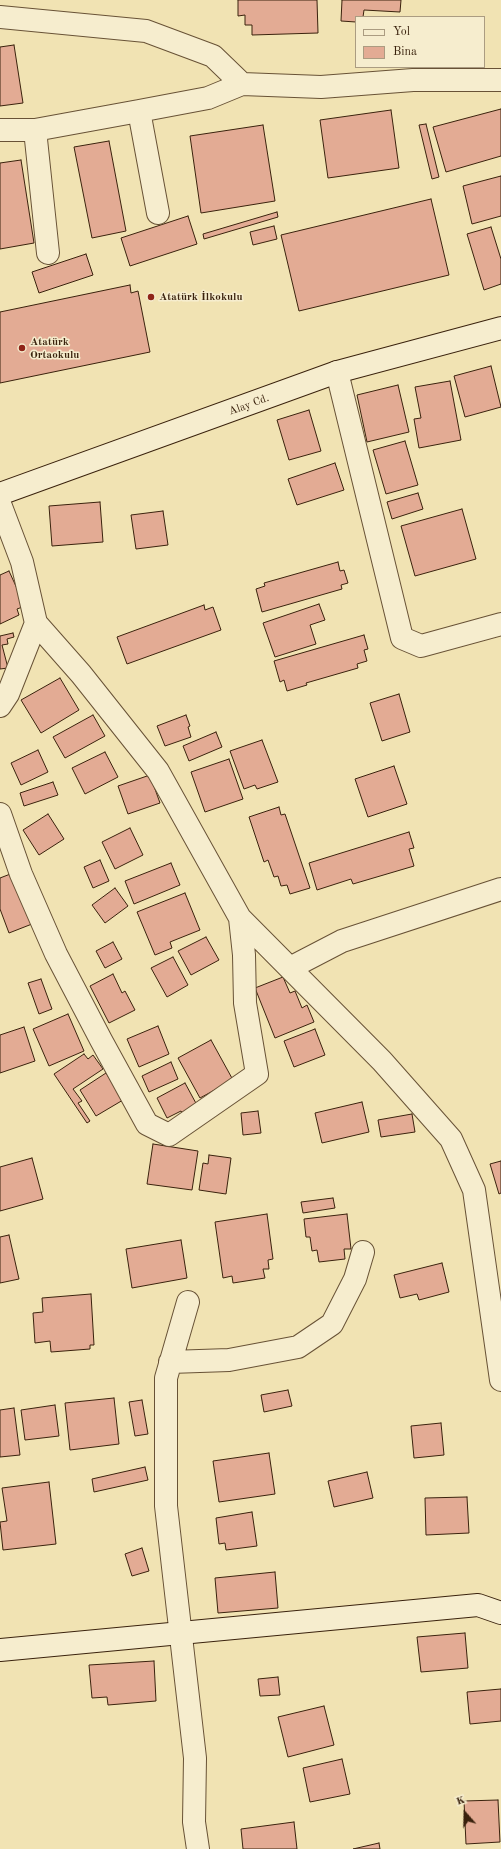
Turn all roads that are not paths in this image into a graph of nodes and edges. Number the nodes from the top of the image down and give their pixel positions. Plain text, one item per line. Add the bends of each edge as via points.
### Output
1 (0, 17) edge
2 (501, 80) edge
3 (242, 84) junction
4 (139, 112) junction
5 (0, 130) edge
6 (35, 130) junction
7 (158, 213) dead end
8 (48, 252) dead end
9 (501, 328) edge
10 (337, 372) junction
11 (0, 494) edge
12 (0, 504) edge
13 (36, 623) junction
14 (501, 624) edge
15 (0, 706) edge
16 (0, 814) edge
17 (501, 889) edge
18 (240, 918) junction
19 (290, 968) junction
20 (363, 1252) dead end
21 (188, 1302) dead end
22 (170, 1362) junction
23 (501, 1380) edge
24 (501, 1613) edge
25 (180, 1632) junction
26 (0, 1650) edge
27 (198, 1849) edge

1 - 3 street via 146,31 213,56
2 - 3 street via 413,80 321,87
3 - 4 street via 208,98
4 - 6 street
4 - 7 street
5 - 6 street
6 - 8 street
9 - 10 street, Alay Cd.
10 - 11 street, Alay Cd.
10 - 14 street via 402,638 421,646
12 - 13 street via 22,562
13 - 15 street via 8,694
13 - 18 street via 81,674 158,771
16 - 18 street via 21,874 56,954 94,1027 147,1124 169,1135 257,1074 245,1003
17 - 19 street via 342,941
18 - 19 street
19 - 23 street via 382,1061 451,1139 474,1190
20 - 22 street via 356,1279 332,1324 298,1347 229,1360
21 - 22 street
22 - 25 street via 166,1378 166,1506
24 - 25 street via 478,1605
25 - 26 street
25 - 27 street via 195,1758 194,1822

